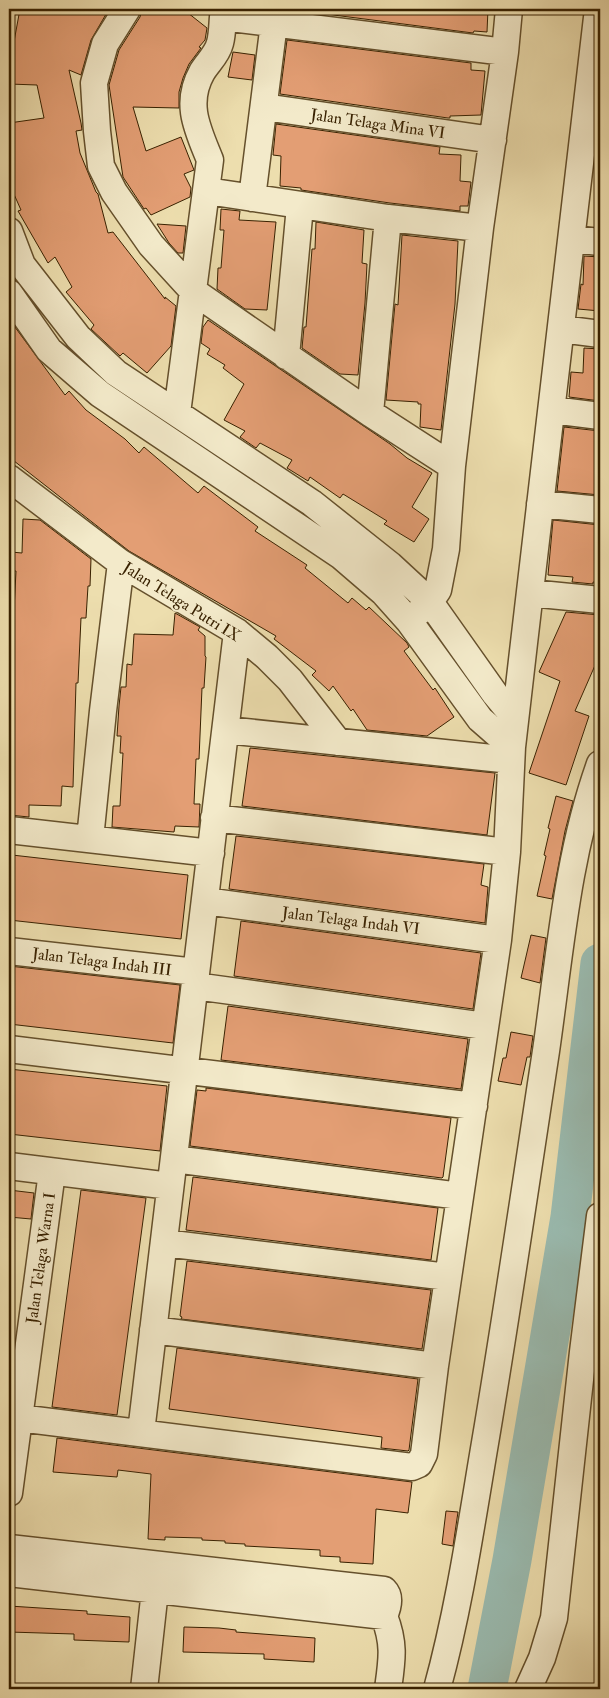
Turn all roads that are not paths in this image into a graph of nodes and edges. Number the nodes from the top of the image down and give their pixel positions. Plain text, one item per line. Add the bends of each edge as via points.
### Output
1 (127, 9) edge
2 (509, 9) edge
3 (598, 9) edge
4 (223, 13) edge
5 (274, 23) junction
6 (505, 52) junction
7 (597, 62) edge
8 (264, 107) junction
9 (493, 140) junction
10 (590, 154) edge
11 (207, 191) junction
12 (252, 198) junction
13 (300, 206) junction
14 (388, 218) junction
15 (480, 228) junction
16 (9, 231) edge
17 (572, 239) junction
18 (600, 242) edge
19 (15, 270) edge
20 (41, 289) junction
21 (192, 291) junction
22 (12, 303) edge
23 (561, 329) junction
24 (600, 334) edge
25 (286, 356) junction
26 (552, 410) junction
27 (177, 413) junction
28 (370, 413) junction
29 (600, 416) edge
30 (452, 466) junction
31 (9, 478) edge
32 (540, 504) junction
33 (600, 510) edge
34 (121, 564) junction
35 (530, 593) junction
36 (600, 600) edge
37 (430, 602) junction
38 (409, 621) junction
39 (237, 632) junction
40 (515, 718) junction
41 (226, 730) junction
42 (338, 742) junction
43 (512, 754) junction
44 (600, 764) edge
45 (214, 818) junction
46 (9, 830) edge
47 (90, 839) junction
48 (507, 852) junction
49 (211, 853) junction
50 (205, 901) junction
51 (498, 940) junction
52 (9, 950) edge
53 (195, 979) junction
54 (485, 1026) junction
55 (9, 1049) edge
56 (184, 1071) junction
57 (474, 1106) junction
58 (174, 1159) junction
59 (9, 1166) edge
60 (52, 1172) junction
61 (170, 1186) junction
62 (460, 1196) junction
63 (600, 1216) edge
64 (164, 1243) junction
65 (448, 1277) junction
66 (153, 1330) junction
67 (435, 1366) junction
68 (19, 1418) junction
69 (141, 1432) junction
70 (9, 1493) edge
71 (9, 1548) edge
72 (9, 1573) edge
73 (155, 1590) junction
74 (384, 1616) junction
75 (144, 1689) edge
76 (388, 1689) edge
77 (437, 1689) edge
78 (528, 1689) edge

1 - 21 street via 105,44 94,83 101,166 114,192 151,245
2 - 6 street
3 - 7 street
4 - 5 street
4 - 11 street via 220,44 216,55 199,77 193,105 197,132 210,160
5 - 6 street
5 - 8 street
6 - 9 street
7 - 10 street
8 - 9 street, Jalan Telaga Mina VI
8 - 12 street
9 - 15 street
10 - 17 street
11 - 12 street
11 - 21 street
12 - 13 street
13 - 14 street
13 - 25 street
14 - 15 street
14 - 28 street
15 - 30 street
16 - 19 street
17 - 18 street
17 - 23 street
19 - 20 street
20 - 22 street
20 - 27 street via 78,337 116,373
21 - 25 street
21 - 27 street
22 - 38 street via 49,350 100,394 341,556 384,593
23 - 24 street
23 - 26 street
25 - 28 street
26 - 29 street
26 - 32 street
27 - 37 street via 333,519 390,564
28 - 30 street
30 - 37 street via 446,549 438,590
31 - 34 street, Jalan Telaga Putri IX
32 - 33 street
32 - 35 street
34 - 39 street, Jalan Telaga Putri IX
34 - 47 street
35 - 36 street
35 - 40 street
37 - 38 street
37 - 40 street
38 - 43 street via 476,714
39 - 41 street
39 - 42 street, Jalan Telaga Putri IX via 290,680
40 - 43 street
41 - 42 street
41 - 45 street
42 - 43 street
43 - 48 street
44 - 77 street via 569,879 501,1344 469,1540
45 - 48 street
45 - 49 street
46 - 47 street
47 - 49 street
48 - 51 street
49 - 50 street
50 - 51 street, Jalan Telaga Indah VI
50 - 53 street
51 - 54 street
52 - 53 street, Jalan Telaga Indah III
53 - 54 street, Jalan Telaga Indah III
53 - 56 street
54 - 57 street
55 - 56 street
56 - 57 street
56 - 58 street
57 - 62 street
58 - 61 street
58 - 62 street
59 - 60 street
60 - 61 street
60 - 68 street, Jalan Telaga Warna I
61 - 64 street
62 - 65 street
63 - 78 street via 554,1618
64 - 65 street
64 - 66 street
65 - 67 street
66 - 67 street
66 - 69 street
67 - 69 street via 424,1454 420,1464 412,1468
68 - 69 street
68 - 70 street, Jalan Telaga Warna I
71 - 74 street via 384,1590 388,1596
72 - 73 street
73 - 74 street
73 - 75 street
74 - 76 street via 393,1654

